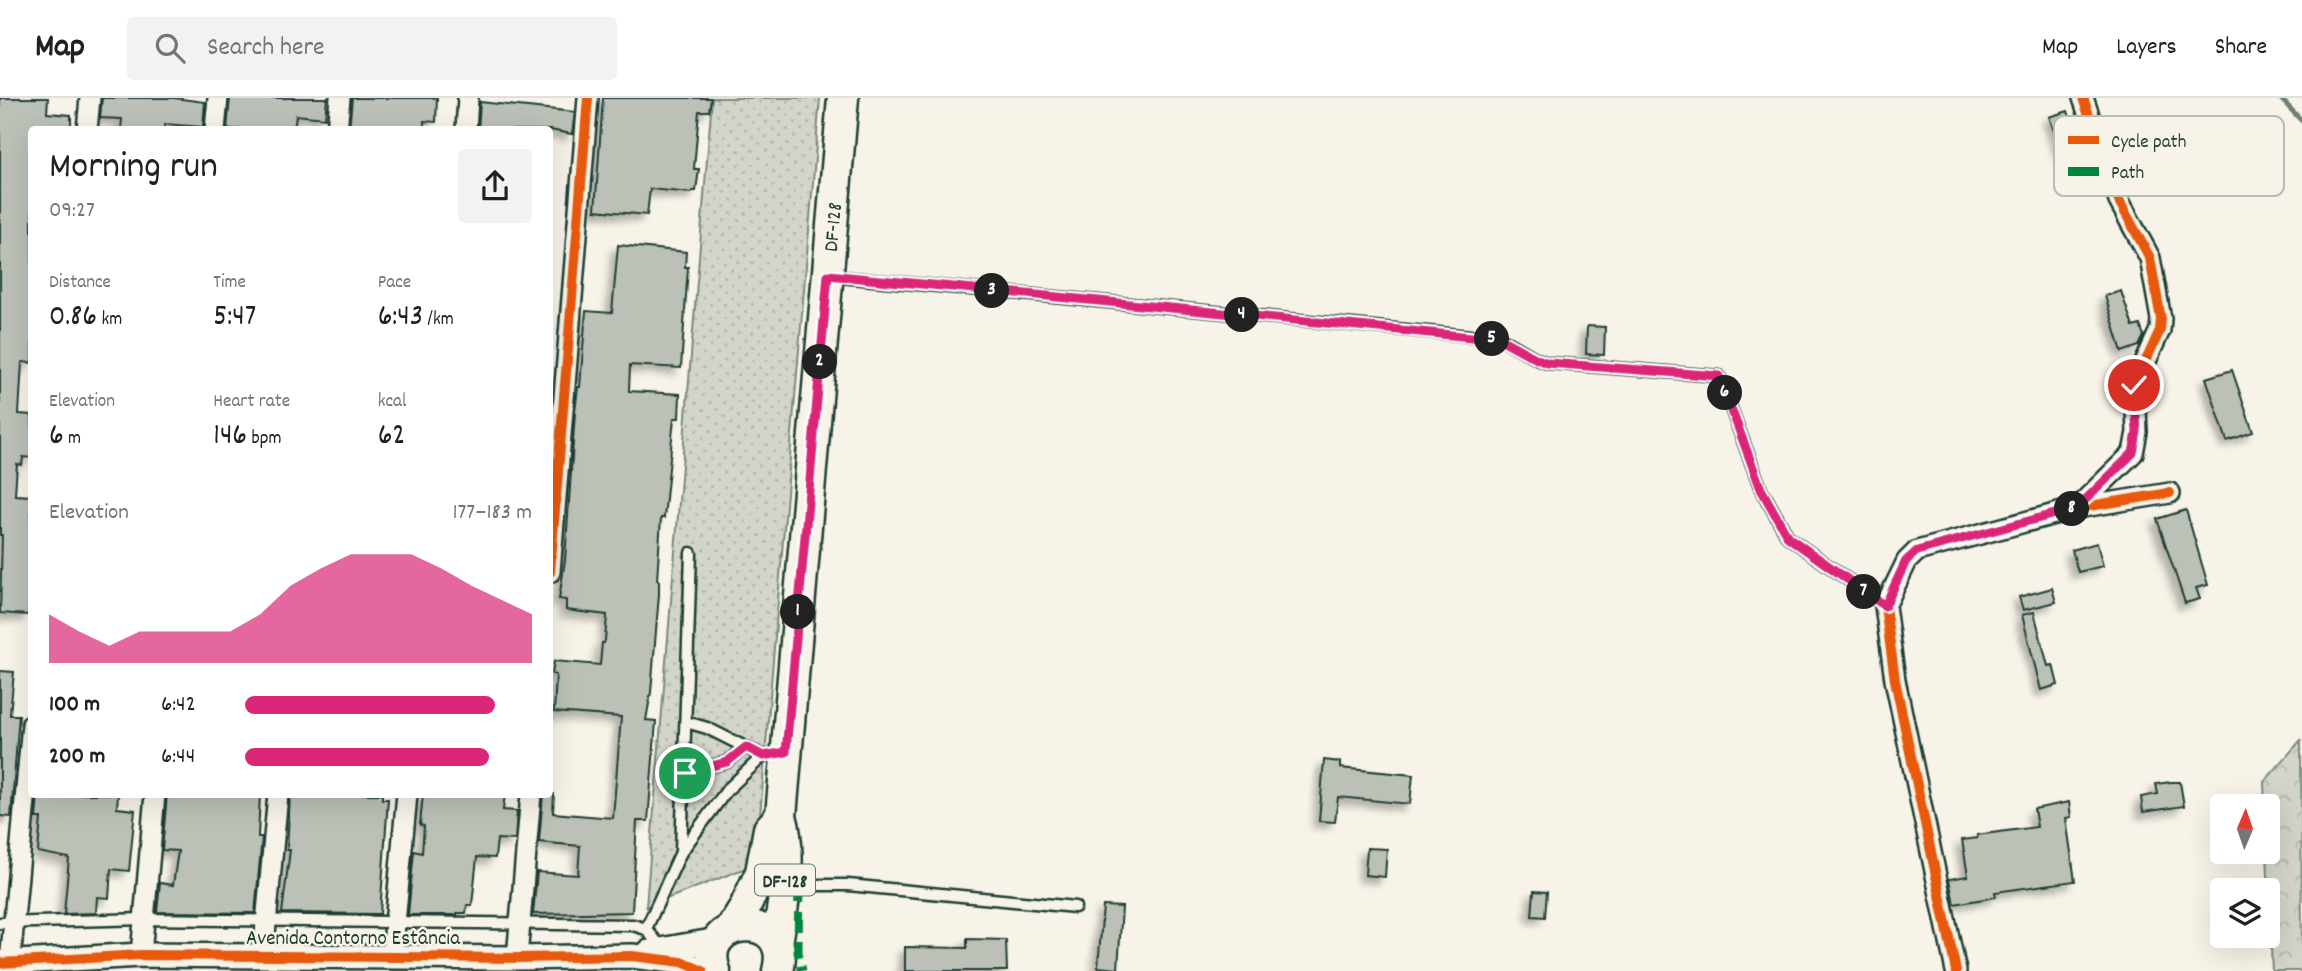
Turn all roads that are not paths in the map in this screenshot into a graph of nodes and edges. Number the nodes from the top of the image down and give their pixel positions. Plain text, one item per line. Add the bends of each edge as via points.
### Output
1 (90, 98) edge
2 (218, 98) edge
3 (340, 98) edge
4 (468, 98) edge
5 (583, 98) edge
6 (588, 98) edge
7 (843, 98) edge
8 (2083, 98) edge
9 (2089, 116) edge
10 (87, 126) edge
11 (215, 126) edge
12 (337, 126) edge
13 (466, 126) edge
14 (2117, 196) edge
15 (828, 275) junction
16 (2170, 493) dead end
17 (2077, 508) junction
18 (553, 535) edge
19 (691, 553) dead end
20 (1885, 606) junction
21 (687, 722) junction
22 (746, 747) junction
23 (775, 754) junction
24 (28, 755) edge
25 (685, 773) junction
26 (155, 798) edge
27 (278, 798) edge
28 (407, 798) edge
29 (531, 798) edge
30 (781, 816) junction
31 (681, 852) junction
32 (785, 885) junction
33 (1075, 907) dead end
34 (144, 919) junction
35 (396, 921) junction
36 (267, 922) junction
37 (521, 922) junction
38 (6, 923) edge
39 (646, 929) junction
40 (725, 934) junction
41 (662, 949) junction
42 (141, 955) junction
43 (263, 956) junction
44 (392, 956) junction
45 (632, 956) junction
46 (517, 958) junction
47 (777, 958) edge
48 (5, 962) edge
49 (480, 964) edge
50 (600, 964) edge
51 (703, 971) edge
52 (715, 971) edge
53 (1956, 971) edge

1 - 10 street
2 - 11 street
3 - 12 street
4 - 13 street
5 - 6 street
6 - 18 street
7 - 15 main road, DF-128 / DF-128
8 - 9 street
14 - 17 street via 2150,258 2160,330 2134,385 2137,432 2133,453
15 - 20 lane via 1482,338 1504,341 1548,363 1719,376 1761,489 1788,537
15 - 23 main road, DF-128 / DF-128
16 - 17 street
17 - 20 street via 1917,551 1906,561
19 - 21 lane
20 - 53 street via 1895,680
21 - 22 lane
21 - 25 lane
22 - 23 lane
22 - 25 lane via 727,762
23 - 30 main road, DF-128 / DF-128
23 - 31 lane via 727,790
24 - 38 street
25 - 31 lane
26 - 34 street
27 - 36 street
28 - 35 street
29 - 37 street
30 - 32 main road, DF-128 / DF-128 via 786,832
30 - 40 main road, DF-128 / DF-128 via 769,830 761,872 745,907
31 - 39 lane
32 - 33 lane via 848,885
32 - 47 main road, DF-128 / DF-128
34 - 36 lane
34 - 38 lane
34 - 42 street
35 - 36 lane
35 - 37 lane
35 - 44 street
36 - 43 street
37 - 39 lane
37 - 46 street
38 - 48 street
39 - 41 lane
40 - 41 street, Avenida Contorno Estância
40 - 47 main road, DF-128 via 740,926 757,927 765,931
40 - 52 main road, DF-128 via 713,957
41 - 45 street, Avenida Contorno Estância
42 - 43 street, Avenida Contorno Estância
42 - 48 street, Avenida Contorno Estância
43 - 44 street, Avenida Contorno Estância
44 - 49 street, Avenida Contorno Estância
45 - 50 street, Avenida Contorno Estância
45 - 51 street, Avenida Contorno Estância via 682,962
46 - 49 street, Avenida Contorno Estância
46 - 50 street, Avenida Contorno Estância

